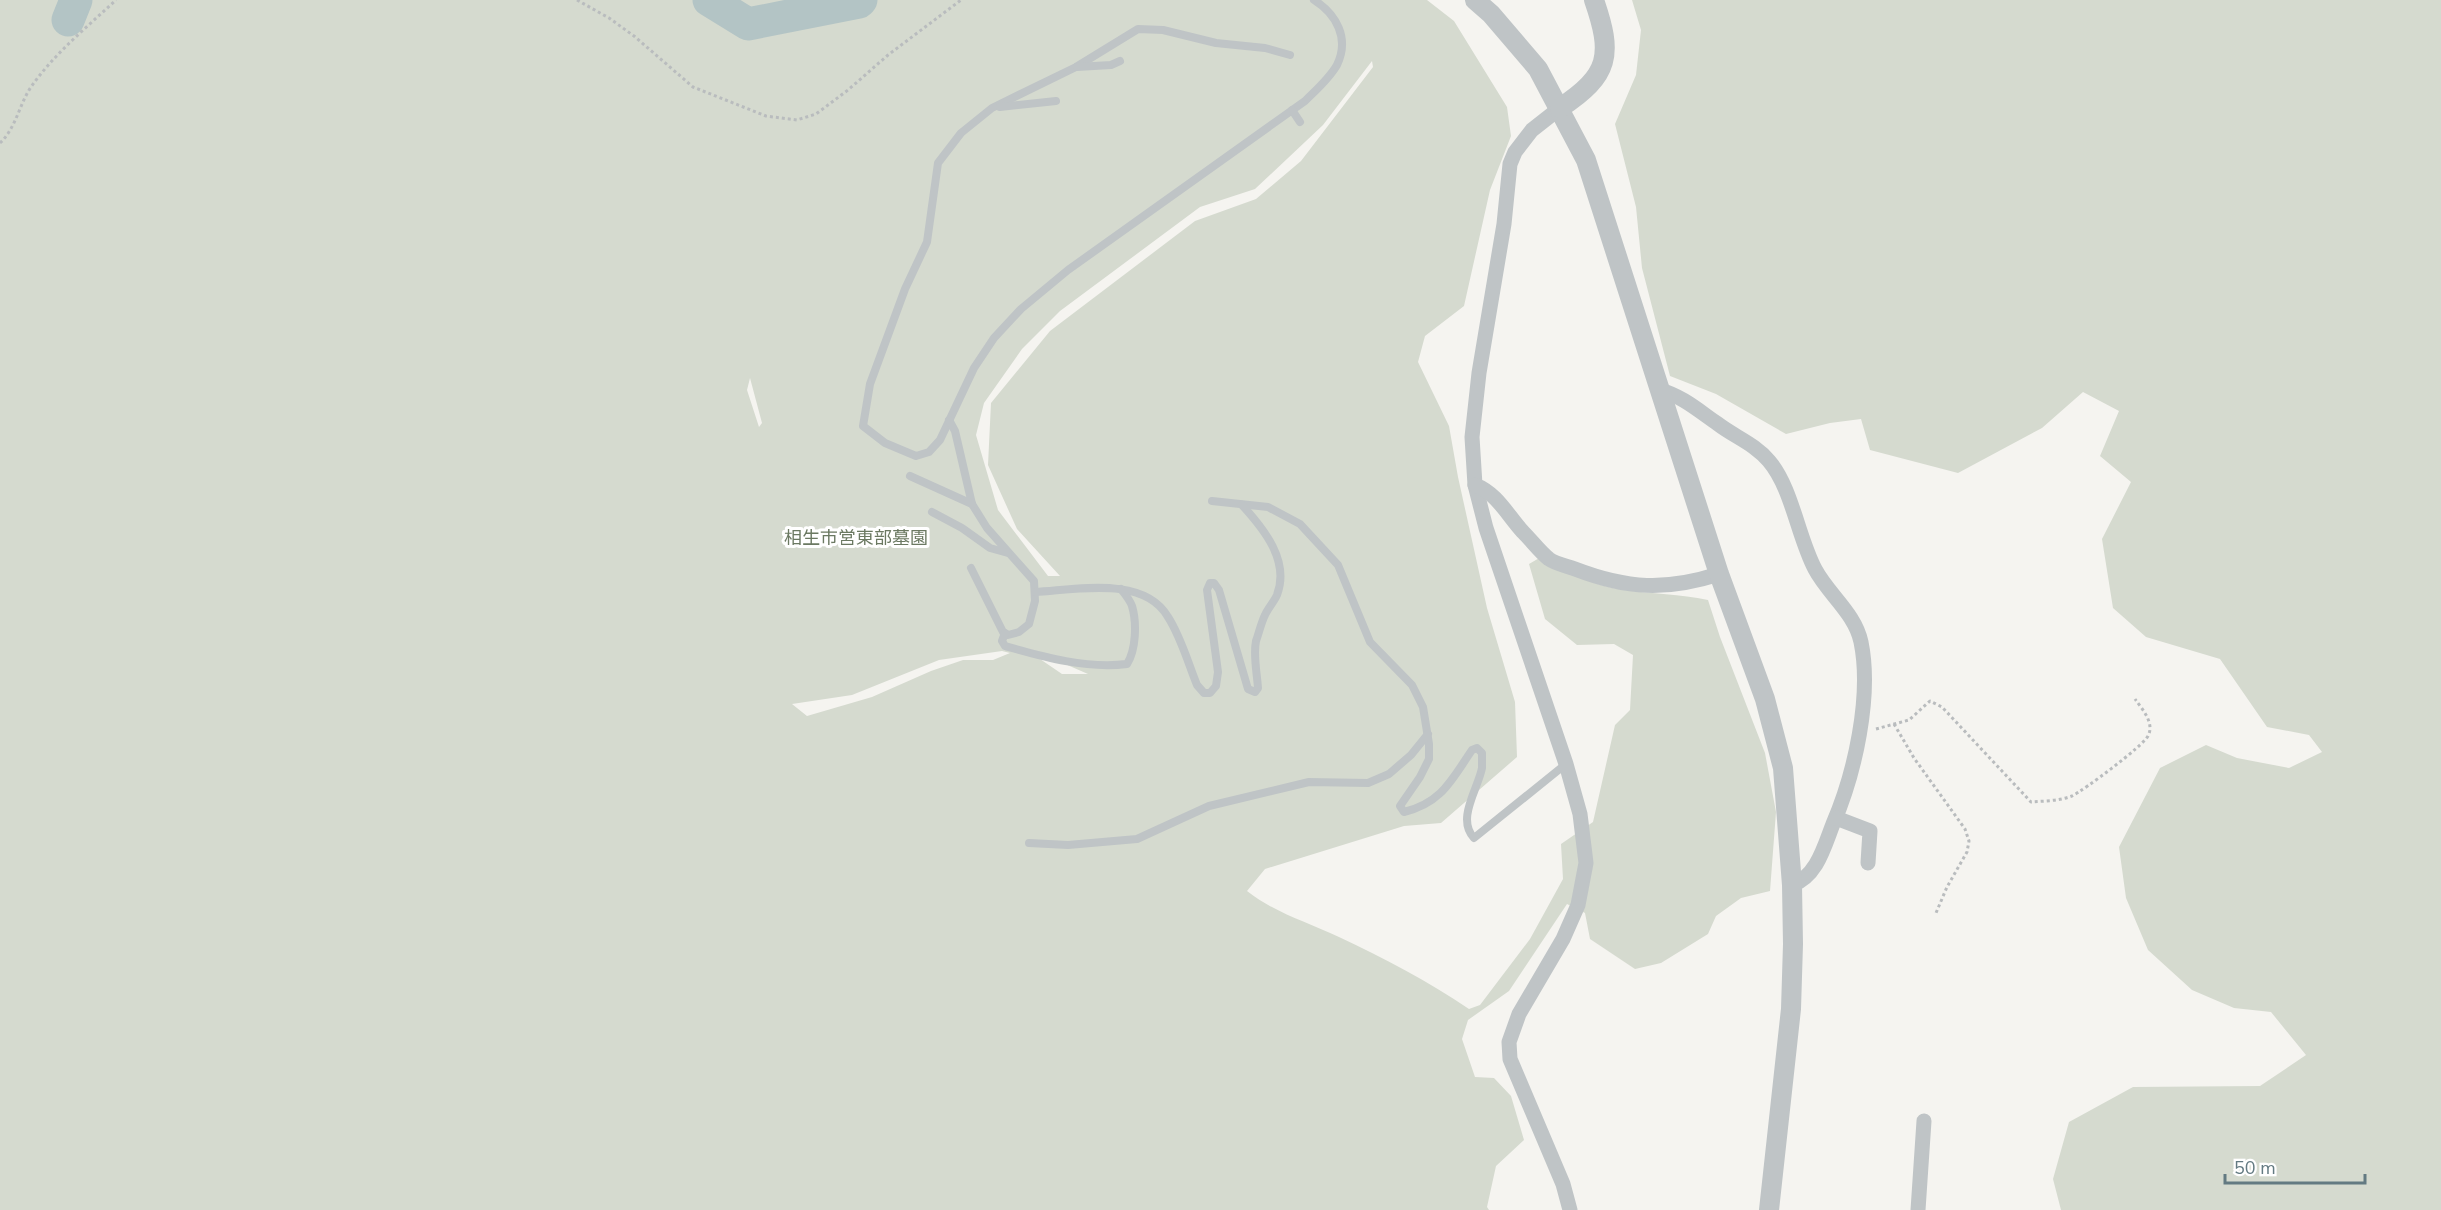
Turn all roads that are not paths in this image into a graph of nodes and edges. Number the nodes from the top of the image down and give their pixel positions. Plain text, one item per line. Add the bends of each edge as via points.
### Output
1 (1314, 0) edge
2 (1475, 0) edge
3 (1594, 0) edge
4 (1290, 56) dead end
5 (1120, 61) dead end
6 (1076, 67) junction
7 (1056, 100) dead end
8 (992, 108) junction
9 (1560, 108) junction
10 (1292, 110) junction
11 (1300, 122) dead end
12 (1660, 390) junction
13 (949, 420) junction
14 (910, 476) dead end
15 (1475, 485) junction
16 (1212, 501) dead end
17 (972, 504) junction
18 (1242, 505) junction
19 (932, 512) dead end
20 (1009, 553) junction
21 (971, 568) dead end
22 (1719, 574) junction
23 (1121, 590) junction
24 (1035, 592) junction
25 (1005, 633) junction
26 (1428, 734) junction
27 (1566, 764) junction
28 (1836, 818) junction
29 (1029, 843) dead end
30 (1868, 863) dead end
31 (1792, 885) junction
32 (1924, 1120) dead end
33 (1570, 1210) edge
34 (1769, 1210) edge
35 (1918, 1210) edge

1 - 10 lane via 1329,9 1338,23 1342,40 1338,63 1325,81
2 - 9 street via 1528,56
3 - 9 street via 1605,34 1603,65 1597,77
4 - 6 lane via 1265,48 1138,29
5 - 6 lane
6 - 8 lane
7 - 8 lane
8 - 13 lane via 961,133 938,163 927,242 870,384 862,426 916,456 929,452
9 - 12 street via 1593,181
9 - 15 street via 1532,130 1510,164 1472,437
10 - 11 lane
10 - 13 lane via 1068,270 1022,309 994,338 974,368
12 - 22 street
12 - 28 street via 1676,395 1752,444 1769,461 1780,478 1816,571 1847,612 1861,640 1865,696 1849,784
13 - 17 lane
14 - 17 lane
15 - 22 street via 1493,496 1550,560 1608,581 1655,587
15 - 27 street via 1503,583
16 - 18 lane
17 - 20 lane
18 - 23 lane via 1256,520 1280,561 1276,596 1265,614 1256,644 1258,688 1254,692 1248,689 1214,583 1207,590 1218,672 1216,686 1210,693 1204,693 1197,685 1168,616 1160,606 1147,596
18 - 26 lane via 1268,507 1300,524 1338,565 1370,642 1412,685 1423,707
19 - 20 lane via 990,548
20 - 24 lane via 1034,581
21 - 25 lane
22 - 31 street via 1765,699 1783,768
23 - 24 lane via 1109,587
23 - 25 lane via 1132,605 1134,629 1133,654 1127,664 1109,666 1050,659 1005,646
24 - 25 lane via 1029,624 1019,632
26 - 27 lane via 1429,759 1400,806 1404,812 1422,808 1438,797 1477,748 1482,753 1482,768 1467,818 1474,838
26 - 29 lane via 1389,774 1368,783 1309,782 1209,806 1137,839 1068,845
27 - 33 street via 1580,814 1586,863 1578,905 1519,1014 1509,1042 1510,1059 1563,1184
28 - 30 street via 1870,831
28 - 31 street via 1814,870
31 - 34 street via 1791,1008
32 - 35 street

